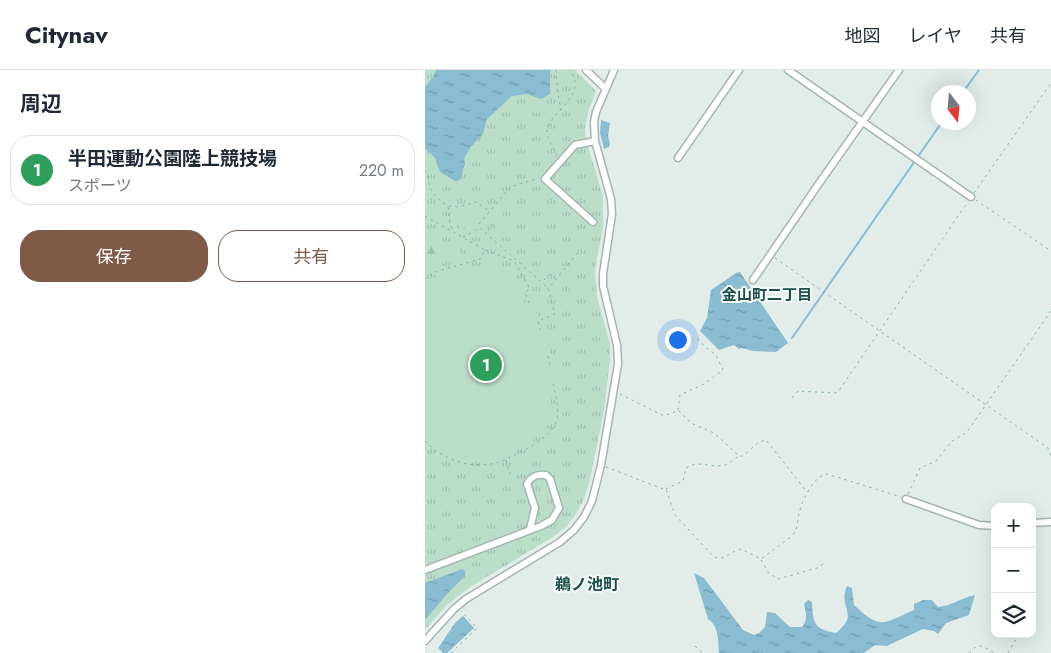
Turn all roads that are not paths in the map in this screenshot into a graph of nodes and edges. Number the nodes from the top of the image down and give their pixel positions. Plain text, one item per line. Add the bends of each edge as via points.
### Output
1 (586, 70) edge
2 (614, 70) edge
3 (739, 70) edge
4 (788, 70) edge
5 (899, 70) edge
6 (605, 88) junction
7 (863, 123) junction
8 (595, 141) junction
9 (678, 158) dead end
10 (971, 197) road end
11 (593, 222) dead end
12 (753, 280) dead end
13 (906, 499) road end
14 (1051, 522) edge
15 (1036, 523) edge
16 (991, 526) edge
17 (507, 529) dead end
18 (531, 529) junction
19 (509, 537) junction
20 (425, 570) edge
21 (425, 641) edge

1 - 6 street
2 - 6 street
3 - 9 street
4 - 7 street
5 - 7 street
6 - 8 street via 594,122
7 - 10 street
7 - 12 street
8 - 11 street via 575,145 545,179
8 - 21 street via 611,199 603,274 618,364 592,501 574,530 560,542 466,599
13 - 16 street via 979,525
14 - 15 street
17 - 19 street
18 - 18 street via 535,508 527,484 534,476 545,475 550,479 559,508 552,520
18 - 19 street
19 - 20 street

